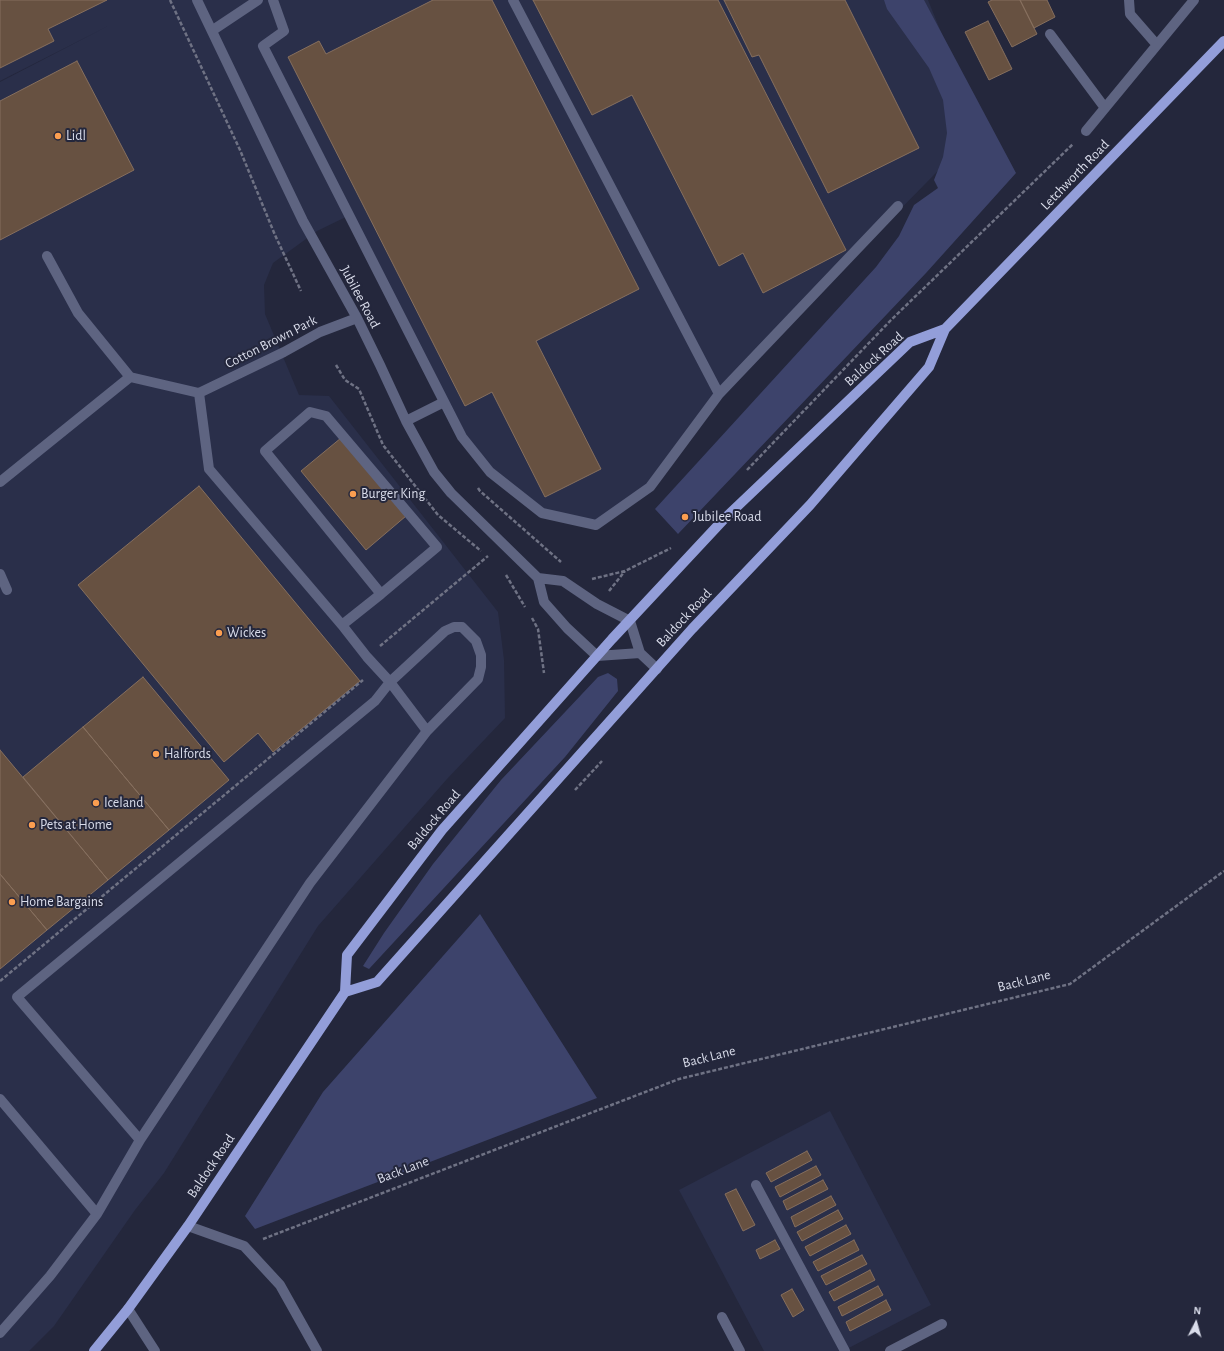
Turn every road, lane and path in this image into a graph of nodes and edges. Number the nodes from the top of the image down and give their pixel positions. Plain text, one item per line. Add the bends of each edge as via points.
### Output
1 (170, 0) edge
2 (197, 0) edge
3 (258, 0) edge
4 (272, 0) edge
5 (513, 0) edge
6 (1129, 0) edge
7 (1194, 0) edge
8 (213, 30) junction
9 (1050, 34) dead end
10 (1224, 41) edge
11 (1157, 45) junction
12 (1104, 108) junction
13 (1086, 131) joint
14 (898, 206) dead end
15 (47, 256) dead end
16 (301, 291) dead end
17 (357, 318) junction
18 (945, 329) junction
19 (130, 377) junction
20 (199, 393) junction
21 (719, 394) junction
22 (444, 402) junction
23 (406, 421) junction
24 (746, 471) dead end
25 (0, 482) edge
26 (672, 547) dead end
27 (488, 556) dead end
28 (625, 571) dead end
29 (0, 574) edge
30 (506, 574) dead end
31 (538, 578) junction
32 (7, 590) dead end
33 (381, 594) junction
34 (526, 608) dead end
35 (530, 615) dead end
36 (630, 621) junction
37 (342, 625) junction
38 (640, 653) junction
39 (597, 656) junction
40 (367, 657) junction
41 (657, 669) junction
42 (544, 673) dead end
43 (390, 682) junction
44 (427, 731) junction
45 (602, 761) dead end
46 (570, 796) dead end
47 (1224, 871) edge
48 (0, 981) edge
49 (345, 992) junction
50 (0, 1099) edge
51 (140, 1140) junction
52 (756, 1185) dead end
53 (97, 1214) junction
54 (188, 1226) junction
55 (244, 1246) junction
56 (128, 1309) junction
57 (722, 1317) dead end
58 (942, 1324) dead end
59 (0, 1332) edge
60 (94, 1351) edge
61 (155, 1351) edge
62 (317, 1351) edge
63 (740, 1351) edge
64 (845, 1351) edge
65 (890, 1351) edge

1 - 16 path via 240,150
2 - 8 street, Jubilee Road
3 - 8 street
4 - 22 street via 284,31 264,46
5 - 21 street
6 - 11 street via 1130,14
7 - 11 street, Letchworth Road
8 - 17 street, Jubilee Road via 303,221
9 - 12 street
10 - 18 main road, Letchworth Road
11 - 12 street, Letchworth Road
12 - 13 street, Letchworth Road
13 - 24 path via 891,320
14 - 21 street
15 - 19 street via 78,313
17 - 20 street, Cotton Brown Park via 320,332
17 - 23 street, Jubilee Road
18 - 36 main road, Baldock Road via 910,342 724,519
18 - 41 main road, Baldock Road via 929,367 810,505
19 - 20 street
19 - 25 street
20 - 37 street via 209,469
21 - 22 street via 650,487 596,525 542,513 490,472 462,438
22 - 23 street
23 - 31 street, Jubilee Road via 434,472 451,493
26 - 28 path
27 - 40 path
29 - 32 street
30 - 34 path
31 - 36 street via 563,581
31 - 39 street via 544,602
33 - 33 street via 265,451 310,412 326,416 437,547
33 - 37 street
35 - 42 path via 538,628
36 - 38 street
36 - 39 main road, Baldock Road
37 - 40 street
38 - 39 street
38 - 41 street
39 - 49 main road, Baldock Road via 442,830 347,955
40 - 43 street
40 - 48 path via 357,664 366,676
41 - 49 main road, Baldock Road via 377,982
43 - 44 street
43 - 44 street via 445,631 462,627 476,641 481,655 478,679
43 - 51 street via 375,701 17,997
44 - 51 street via 310,882
45 - 46 path
47 - 55 path, Back Lane via 1070,984 679,1079
49 - 54 main road, Baldock Road
50 - 53 street
51 - 53 street
52 - 64 street
53 - 59 street via 50,1276
54 - 55 street
54 - 56 main road, Baldock Road
55 - 62 street via 280,1285
56 - 60 main road, Baldock Road
56 - 61 street
57 - 63 street
58 - 65 street

